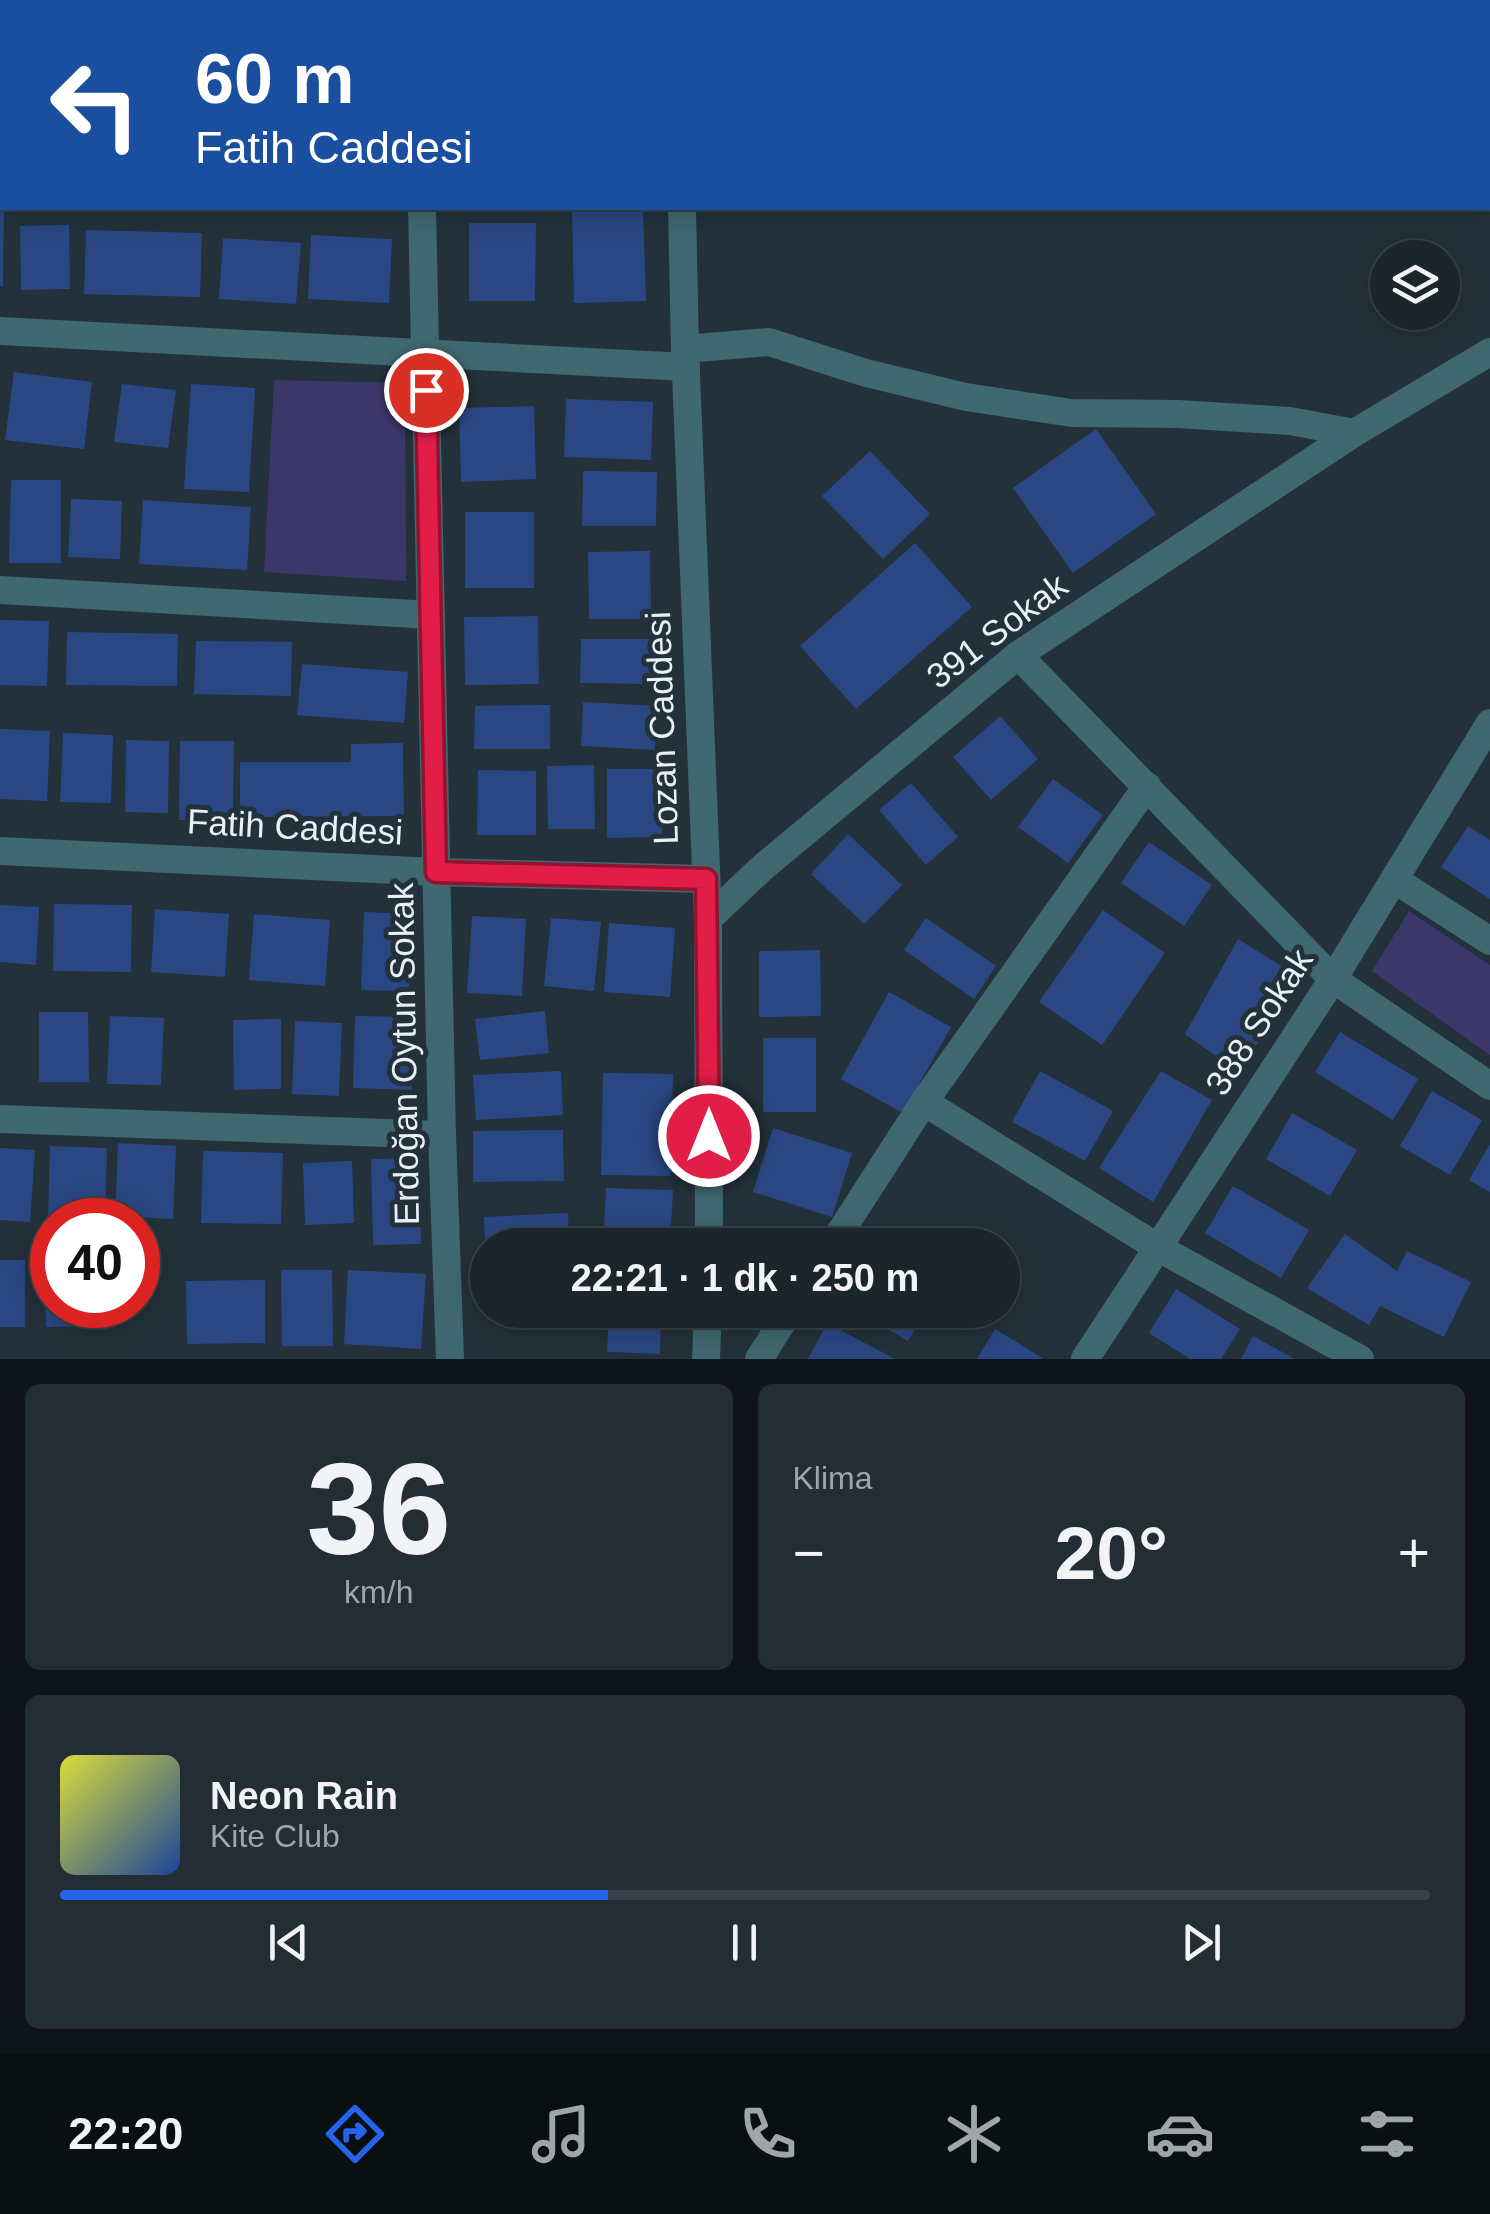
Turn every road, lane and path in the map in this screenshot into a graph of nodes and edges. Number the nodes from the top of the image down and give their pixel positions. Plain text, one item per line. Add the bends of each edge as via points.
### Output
1 (422, 210) edge
2 (682, 210) edge
3 (0, 331) edge
4 (425, 352) junction
5 (1490, 352) edge
6 (685, 358) junction
7 (1354, 432) junction
8 (0, 590) edge
9 (431, 615) junction
10 (1018, 655) junction
11 (1490, 722) edge
12 (1147, 786) junction
13 (0, 851) edge
14 (436, 872) junction
15 (706, 879) junction
16 (1394, 880) junction
17 (708, 919) junction
18 (1490, 941) edge
19 (1333, 979) junction
20 (1490, 1086) edge
21 (924, 1102) junction
22 (0, 1119) edge
23 (442, 1134) junction
24 (710, 1228) edge
25 (843, 1228) edge
26 (1157, 1247) junction
27 (709, 1328) edge
28 (779, 1328) edge
29 (710, 1355) edge
30 (450, 1359) edge
31 (759, 1359) edge
32 (1085, 1359) edge
33 (1360, 1359) edge

1 - 4 street, Erdoğan Oytun Sokak
2 - 6 street, Lozan Caddesi
3 - 4 street
4 - 6 street
4 - 9 street, Erdoğan Oytun Sokak
5 - 7 street, 391 Sokak
6 - 7 street via 769,342 966,397 1072,413 1290,420
6 - 15 street, Lozan Caddesi
7 - 10 street, 391 Sokak
8 - 9 street
9 - 14 street, Erdoğan Oytun Sokak
10 - 12 street
10 - 17 street, 391 Sokak
11 - 16 street, 388 Sokak
12 - 19 street
12 - 21 street
13 - 14 street, Fatih Caddesi
14 - 15 street, Fatih Caddesi
14 - 23 street, Erdoğan Oytun Sokak
15 - 17 street, Lozan Caddesi
16 - 18 street
16 - 19 street, 388 Sokak
17 - 24 street, Lozan Caddesi
19 - 20 street
19 - 26 street, 388 Sokak
21 - 25 street
21 - 26 street
22 - 23 street
23 - 30 street, Erdoğan Oytun Sokak
26 - 32 street, 388 Sokak
26 - 33 street
27 - 29 street
28 - 31 street

